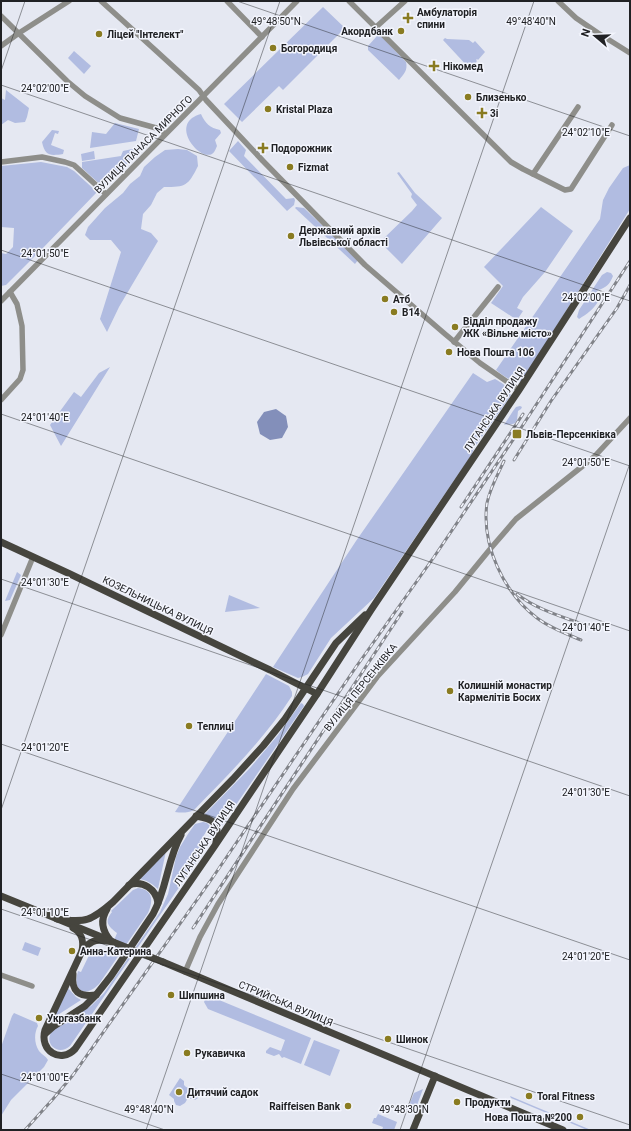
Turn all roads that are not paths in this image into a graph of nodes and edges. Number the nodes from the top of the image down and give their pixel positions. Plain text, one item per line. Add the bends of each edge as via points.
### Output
1 (69, 1) edge
2 (101, 1) edge
3 (228, 1) edge
4 (297, 1) edge
5 (349, 1) edge
6 (405, 1) edge
7 (558, 1) edge
8 (1, 16) edge
9 (375, 28) junction
10 (19, 33) junction
11 (262, 37) junction
12 (1, 46) edge
13 (630, 53) edge
14 (203, 96) junction
15 (578, 107) dead end
16 (612, 125) dead end
17 (165, 134) junction
18 (1, 162) edge
19 (533, 174) junction
20 (106, 194) junction
21 (630, 218) edge
22 (498, 287) dead end
23 (10, 292) junction
24 (1, 301) edge
25 (454, 342) junction
26 (519, 390) junction
27 (1, 400) edge
28 (630, 418) edge
29 (1, 542) edge
30 (33, 557) junction
31 (371, 610) junction
32 (1, 635) edge
33 (306, 688) junction
34 (317, 694) junction
35 (196, 816) junction
36 (186, 827) junction
37 (216, 844) junction
38 (129, 885) junction
39 (1, 896) edge
40 (113, 902) junction
41 (158, 904) junction
42 (57, 919) junction
43 (113, 942) junction
44 (82, 951) junction
45 (74, 967) junction
46 (185, 972) junction
47 (1, 975) edge
48 (32, 986) dead end
49 (96, 995) junction
50 (43, 1038) junction
51 (435, 1076) junction
52 (413, 1130) edge
53 (563, 1130) edge

1 - 10 street
2 - 14 street
3 - 11 street
4 - 11 street, ВУЛИЦЯ ПАНАСА МИРНОГО
5 - 9 street
6 - 9 street
7 - 13 street via 576,18
8 - 10 street
9 - 19 street via 511,162
10 - 12 street
10 - 17 street via 84,96 120,118 160,130
11 - 14 street, ВУЛИЦЯ ПАНАСА МИРНОГО
14 - 17 street, ВУЛИЦЯ ПАНАСА МИРНОГО
14 - 25 street via 262,161 365,265
15 - 19 street
16 - 19 street via 571,189 565,190
17 - 20 street, ВУЛИЦЯ ПАНАСА МИРНОГО
18 - 20 street via 42,157 65,162 74,165
20 - 23 street, ВУЛИЦЯ ПАНАСА МИРНОГО
21 - 26 main road, ЛУГАНСЬКА ВУЛИЦЯ
22 - 25 street
23 - 24 street, ВУЛИЦЯ ПАНАСА МИРНОГО
23 - 27 street via 17,304 22,326 23,370 20,379
25 - 26 street
26 - 31 main road, ЛУГАНСЬКА ВУЛИЦЯ
28 - 46 street, ВУЛИЦЯ ПЕРСЕНКІВКА via 594,457 516,519 455,592 377,677 293,789 218,904
29 - 30 main road, КОЗЕЛЬНИЦЬКА ВУЛИЦЯ
30 - 32 street
30 - 33 main road, КОЗЕЛЬНИЦЬКА ВУЛИЦЯ
31 - 33 main road, ЛУГАНСЬКА ВУЛИЦЯ via 336,643
31 - 34 main road, ЛУГАНСЬКА ВУЛИЦЯ
33 - 34 main road, КОЗЕЛЬНИЦЬКА ВУЛИЦЯ
33 - 35 main road, ЛУГАНСЬКА ВУЛИЦЯ via 264,746
34 - 37 main road, ЛУГАНСЬКА ВУЛИЦЯ
35 - 36 main road, ЛУГАНСЬКА ВУЛИЦЯ
35 - 37 main road via 214,823 218,833
36 - 38 main road, ЛУГАНСЬКА ВУЛИЦЯ
36 - 41 main road, ЛУГАНСЬКА ВУЛИЦЯ via 172,854
37 - 50 main road, ЛУГАНСЬКА ВУЛИЦЯ via 75,1048 70,1053 58,1055 47,1048
38 - 40 main road, ЛУГАНСЬКА ВУЛИЦЯ
38 - 41 main road via 146,885 155,893
39 - 42 main road, СТРИЙСЬКА ВУЛИЦЯ
40 - 42 main road, ЛУГАНСЬКА ВУЛИЦЯ via 86,920 75,922
40 - 43 main road, ЛУГАНСЬКА ВУЛИЦЯ via 103,916 102,923 103,929
41 - 49 main road, ЛУГАНСЬКА ВУЛИЦЯ
42 - 43 main road, СТРИЙСЬКА ВУЛИЦЯ
42 - 44 main road via 76,929 81,935
43 - 44 main road via 99,939 89,943
43 - 46 main road, СТРИЙСЬКА ВУЛИЦЯ, bridge
44 - 45 main road
45 - 49 main road via 72,981 75,990 84,996
45 - 50 main road
46 - 51 main road, СТРИЙСЬКА ВУЛИЦЯ
47 - 48 street
49 - 50 main road, ЛУГАНСЬКА ВУЛИЦЯ via 85,1006 46,1032
51 - 52 main road
51 - 53 main road, СТРИЙСЬКА ВУЛИЦЯ

